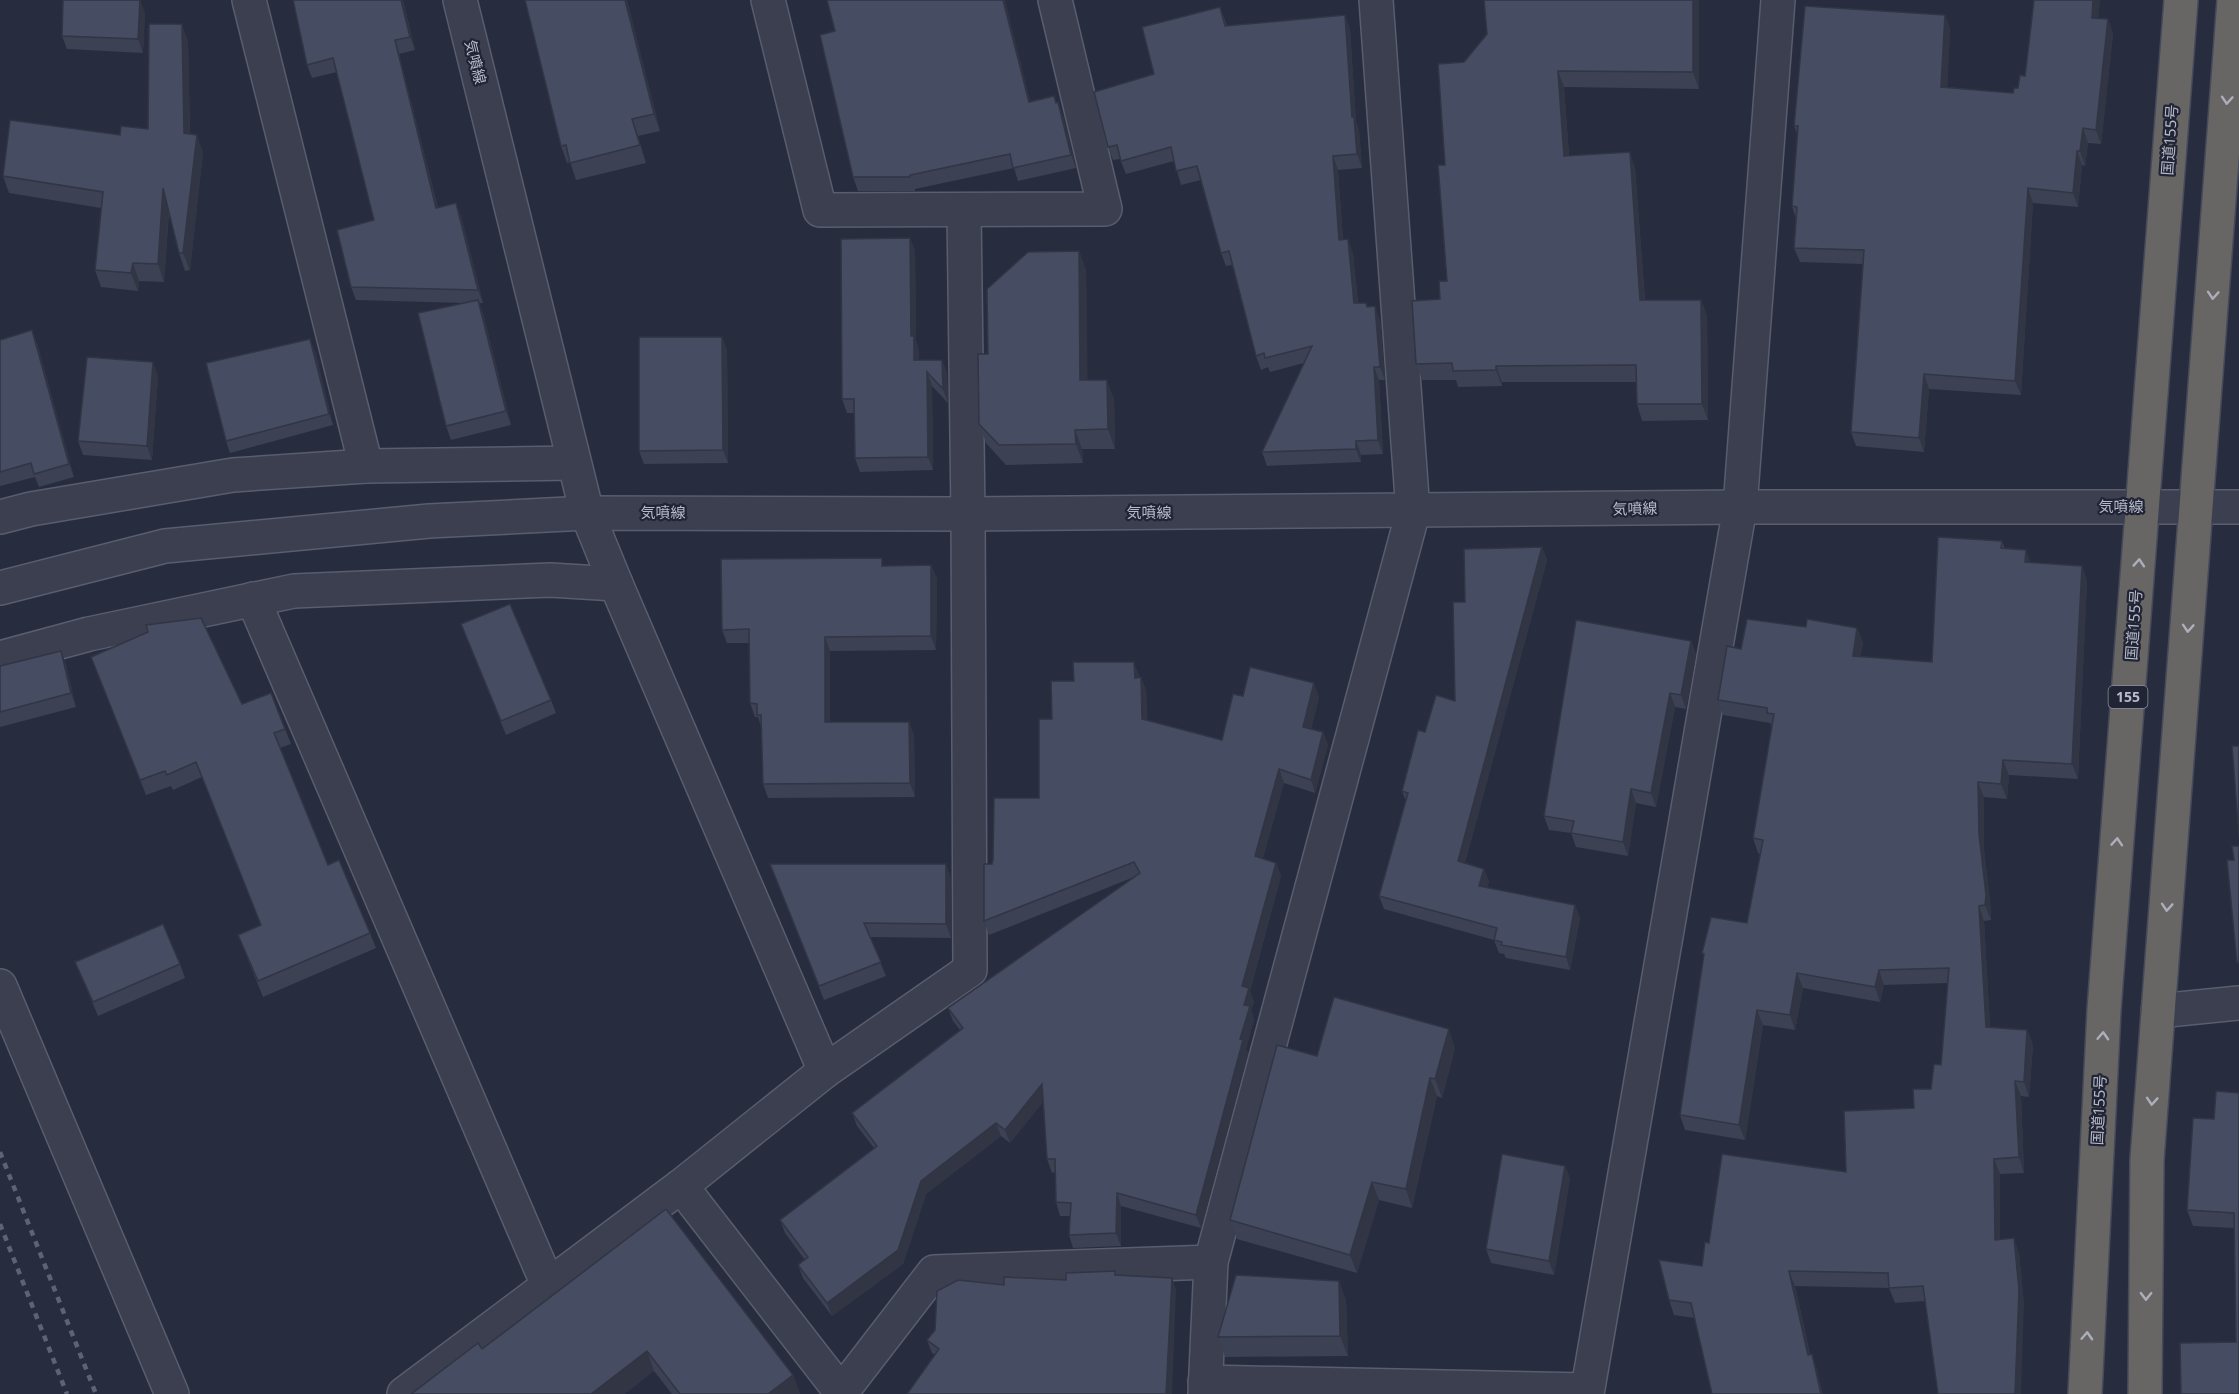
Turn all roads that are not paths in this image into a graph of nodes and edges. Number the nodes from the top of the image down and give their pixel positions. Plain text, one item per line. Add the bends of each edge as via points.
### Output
1 (249, 0) edge
2 (460, 0) edge
3 (768, 0) edge
4 (1055, 0) edge
5 (1376, 0) edge
6 (1778, 0) edge
7 (2181, 0) edge
8 (2234, 0) edge
9 (964, 210) junction
10 (574, 463) junction
11 (366, 466) junction
12 (1740, 507) junction
13 (2143, 507) junction
14 (2197, 507) junction
15 (2239, 507) edge
16 (1413, 512) junction
17 (587, 513) junction
18 (968, 514) junction
19 (0, 517) edge
20 (616, 584) junction
21 (0, 588) edge
22 (253, 599) junction
23 (0, 658) edge
24 (0, 986) edge
25 (2239, 1002) edge
26 (2158, 1011) junction
27 (825, 1071) junction
28 (681, 1186) junction
29 (1211, 1262) junction
30 (548, 1285) junction
31 (1205, 1388) edge
32 (1587, 1392) edge
33 (840, 1393) edge
34 (172, 1394) edge
35 (404, 1394) edge
36 (2085, 1394) edge
37 (2145, 1394) edge

1 - 11 street
2 - 10 street, 気噴線
3 - 9 street via 820,210
4 - 9 street via 1105,209
5 - 16 street
6 - 12 street
7 - 13 highway, 国道155号 / 155
8 -> 14 highway
9 - 18 street
10 - 11 street
10 - 17 street, 気噴線
11 - 19 street via 233,475
12 - 13 street, 気噴線
12 - 16 street, 気噴線
12 - 32 street
13 - 14 street, 気噴線
36 -> 13 highway, 国道155号 / 155 via 2104,1010
14 - 15 street, 気噴線
14 -> 26 highway
16 - 18 street, 気噴線
16 - 29 street
17 - 18 street, 気噴線
17 - 20 street
17 - 21 street via 429,521 165,546
18 - 27 street via 970,970
20 - 22 street via 538,580 294,591
20 - 27 street
22 - 23 street via 89,634
22 - 30 street
24 - 34 street
25 - 26 street
26 -> 37 highway via 2147,1160
27 - 28 street
28 - 30 street
28 - 33 street
29 - 31 street
29 - 33 street via 934,1272
30 - 35 street
31 - 32 street

